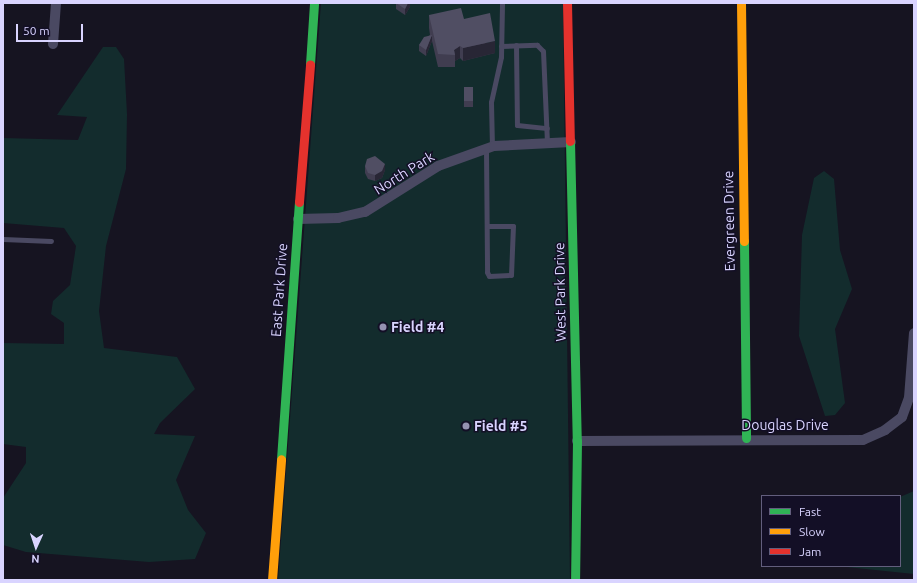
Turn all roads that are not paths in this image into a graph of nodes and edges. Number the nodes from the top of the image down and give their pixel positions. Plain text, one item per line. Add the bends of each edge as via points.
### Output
1 (56, 3) edge
2 (314, 3) edge
3 (502, 3) edge
4 (567, 3) edge
5 (741, 3) edge
6 (53, 44) dead end
7 (516, 45) junction
8 (501, 46) junction
9 (547, 128) junction
10 (571, 142) junction
11 (547, 144) junction
12 (489, 148) junction
13 (298, 219) junction
14 (487, 226) junction
15 (3, 238) edge
16 (51, 241) dead end
17 (914, 333) edge
18 (746, 438) junction
19 (577, 441) junction
20 (272, 580) edge
21 (576, 580) edge

1 - 6 street
2 - 13 street, East Park Drive
3 - 8 lane
4 - 10 street, West Park Drive
5 - 18 street, Evergreen Drive
7 - 8 lane
7 - 9 lane via 537,45 543,51
7 - 9 lane via 517,125
8 - 12 lane via 491,102
9 - 11 lane
10 - 11 street, North Park
10 - 19 street, West Park Drive
11 - 12 street, North Park
12 - 13 street, North Park via 438,166 365,212 338,218
12 - 14 lane
13 - 20 street, East Park Drive
14 - 14 lane via 487,272 489,276 511,275 513,226
15 - 16 lane
17 - 18 street, Douglas Drive via 909,398 902,417 885,430 863,440
18 - 19 street, Douglas Drive
19 - 21 street, West Park Drive

